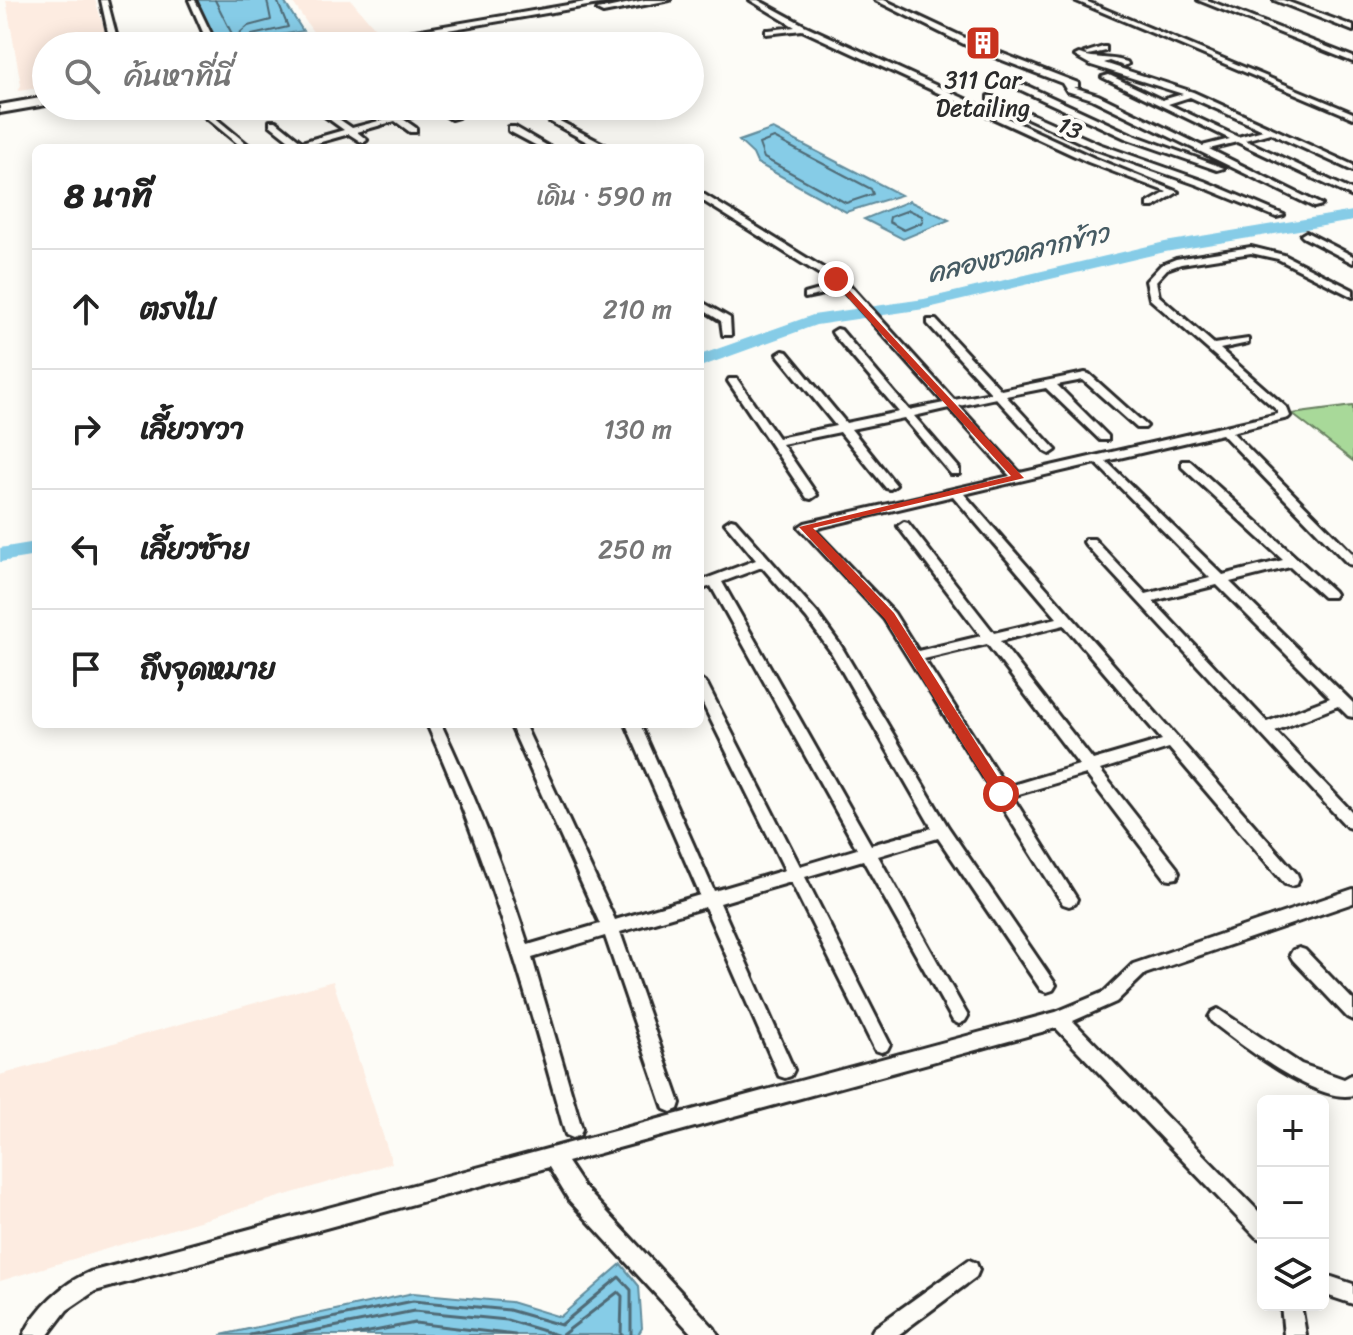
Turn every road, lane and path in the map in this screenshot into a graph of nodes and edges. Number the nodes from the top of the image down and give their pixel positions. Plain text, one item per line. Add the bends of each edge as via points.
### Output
1 (104, 0) edge
2 (192, 0) edge
3 (613, 0) edge
4 (665, 0) edge
5 (753, 0) edge
6 (878, 0) edge
7 (1077, 0) edge
8 (1201, 0) edge
9 (1277, 0) edge
10 (803, 28) junction
11 (1353, 29) edge
12 (112, 32) edge
13 (207, 32) edge
14 (418, 32) edge
15 (467, 32) edge
16 (769, 32) dead end
17 (1075, 47) dead end
18 (1103, 49) dead end
19 (1084, 55) junction
20 (1105, 60) junction
21 (1353, 60) edge
22 (1094, 63) junction
23 (1124, 64) dead end
24 (1106, 77) dead end
25 (1022, 87) dead end
26 (32, 93) edge
27 (1190, 94) junction
28 (991, 98) dead end
29 (0, 99) edge
30 (32, 103) edge
31 (1162, 103) junction
32 (0, 109) edge
33 (1128, 113) junction
34 (1353, 116) edge
35 (213, 120) edge
36 (335, 120) edge
37 (390, 120) edge
38 (400, 120) edge
39 (554, 120) edge
40 (1096, 122) junction
41 (273, 123) dead end
42 (512, 129) dead end
43 (413, 130) dead end
44 (351, 131) junction
45 (1270, 131) junction
46 (1065, 133) junction
47 (363, 140) dead end
48 (1238, 140) junction
49 (243, 144) edge
50 (300, 144) edge
51 (309, 144) edge
52 (540, 144) edge
53 (597, 144) edge
54 (1200, 149) junction
55 (1220, 168) dead end
56 (1353, 168) edge
57 (1353, 194) edge
58 (704, 198) edge
59 (1151, 205) dead end
60 (1317, 205) dead end
61 (1279, 215) dead end
62 (1306, 235) dead end
63 (1353, 260) edge
64 (845, 286) junction
65 (1353, 294) edge
66 (809, 296) dead end
67 (704, 306) edge
68 (932, 322) dead end
69 (837, 332) dead end
70 (727, 333) dead end
71 (1244, 341) dead end
72 (1212, 348) junction
73 (783, 354) dead end
74 (733, 381) dead end
75 (1049, 384) junction
76 (997, 395) junction
77 (951, 404) junction
78 (907, 414) junction
79 (1141, 426) dead end
80 (843, 427) junction
81 (1226, 432) junction
82 (1104, 438) dead end
83 (775, 442) junction
84 (1050, 450) dead end
85 (1098, 459) junction
86 (1186, 464) dead end
87 (955, 471) dead end
88 (1018, 478) junction
89 (890, 485) dead end
90 (956, 492) junction
91 (811, 495) dead end
92 (731, 523) dead end
93 (904, 526) dead end
94 (1090, 542) dead end
95 (1353, 561) edge
96 (764, 562) junction
97 (1293, 562) junction
98 (1220, 580) junction
99 (705, 583) edge
100 (1328, 594) dead end
101 (1144, 599) junction
102 (1067, 620) junction
103 (990, 638) junction
104 (914, 657) junction
105 (704, 692) edge
106 (1340, 700) junction
107 (1353, 712) edge
108 (436, 728) edge
109 (519, 728) edge
110 (635, 728) edge
111 (1265, 729) junction
112 (1172, 742) junction
113 (1089, 767) junction
114 (1001, 794) junction
115 (1353, 823) edge
116 (942, 831) junction
117 (870, 853) junction
118 (794, 872) junction
119 (1171, 873) dead end
120 (1291, 879) dead end
121 (1353, 896) edge
122 (710, 898) junction
123 (1069, 899) dead end
124 (610, 928) junction
125 (524, 953) junction
126 (1299, 955) dead end
127 (1047, 985) dead end
128 (1353, 1012) edge
129 (959, 1016) dead end
130 (1218, 1017) dead end
131 (1059, 1019) junction
132 (881, 1044) dead end
133 (785, 1070) dead end
134 (1353, 1082) edge
135 (671, 1103) dead end
136 (573, 1129) dead end
137 (554, 1158) junction
138 (1257, 1224) edge
139 (969, 1270) dead end
140 (1329, 1286) edge
141 (1353, 1294) edge
142 (1292, 1311) edge
143 (35, 1335) edge
144 (707, 1335) edge
145 (881, 1335) edge
146 (1295, 1335) edge

1 - 12 street
2 - 13 street
3 - 14 main road
4 - 15 main road
5 - 10 street, 13
6 - 33 street
7 - 34 street
8 - 21 street
9 - 11 street
10 - 16 street
10 - 59 street, 13 via 1091,160 1174,192
17 - 19 street
18 - 19 street
19 - 20 street
19 - 22 street
20 - 22 street
20 - 23 street
22 - 27 street via 1154,78
24 - 31 street
25 - 40 street
26 - 29 main road
27 - 31 street
27 - 45 street
28 - 46 street
30 - 32 main road
31 - 48 street
33 - 40 street
33 - 54 street
35 - 49 street
36 - 44 street
37 - 44 street
38 - 43 street
39 - 53 street
40 - 46 street
40 - 55 street
41 - 50 street
42 - 52 street
44 - 47 street
44 - 51 street
45 - 48 street
45 - 56 street
46 - 61 street
48 - 54 street
48 - 57 street
54 - 60 street
58 - 64 street
62 - 63 street
64 - 66 street
64 - 77 street
65 - 72 street via 1259,251 1164,267 1151,281 1154,297
67 - 70 street via 726,320
68 - 76 street
69 - 78 street
71 - 72 street
72 - 81 street via 1284,416
73 - 80 street
74 - 83 street
75 - 76 street
75 - 79 street via 1085,376
75 - 82 street
76 - 77 street
76 - 84 street
77 - 78 street
77 - 88 street
78 - 80 street
78 - 87 street
80 - 83 street
80 - 89 street
81 - 85 street
81 - 95 street
83 - 91 street
85 - 88 street
85 - 98 street
86 - 97 street
88 - 90 street
90 - 102 street
90 - 104 street via 805,527 889,616
92 - 96 street
93 - 103 street
94 - 101 street
96 - 99 street
96 - 116 street via 836,649
97 - 98 street
97 - 100 street
98 - 101 street
98 - 106 street
99 - 117 street
101 - 111 street
102 - 103 street
102 - 112 street
103 - 104 street
103 - 113 street
104 - 114 street
105 - 118 street
106 - 107 street
106 - 111 street
108 - 125 street via 467,792
109 - 124 street
110 - 122 street
111 - 115 street
112 - 113 street
112 - 120 street
113 - 114 street
113 - 119 street
114 - 123 street
116 - 117 street
116 - 127 street
117 - 118 street
117 - 129 street
118 - 122 street
118 - 132 street
121 - 131 street via 1139,969 1110,997
122 - 124 street
122 - 133 street
124 - 125 street
124 - 135 street
125 - 136 street
126 - 128 street
130 - 134 street via 1283,1064 1321,1083 1348,1088
131 - 137 street
131 - 138 street
137 - 143 street via 90,1282 60,1303
137 - 144 street via 576,1193
139 - 145 street
140 - 141 street
142 - 146 street

